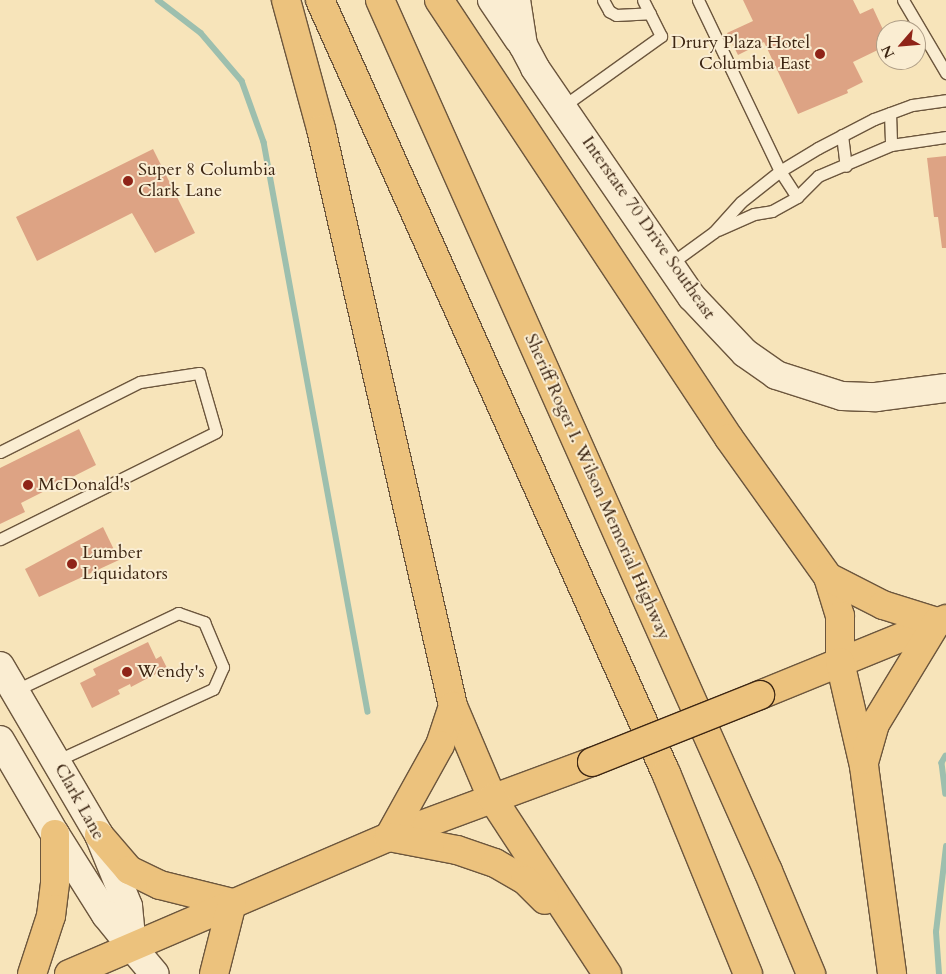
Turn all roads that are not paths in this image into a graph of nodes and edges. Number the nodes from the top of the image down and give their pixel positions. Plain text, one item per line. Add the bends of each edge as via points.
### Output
1 (286, 0) edge
2 (320, 0) edge
3 (380, 0) edge
4 (439, 0) edge
5 (492, 0) edge
6 (516, 0) edge
7 (603, 0) edge
8 (644, 0) edge
9 (698, 0) edge
10 (903, 0) edge
11 (650, 13) junction
12 (523, 45) junction
13 (946, 73) edge
14 (946, 100) edge
15 (562, 107) junction
16 (890, 113) junction
17 (842, 136) junction
18 (946, 137) edge
19 (891, 145) junction
20 (846, 166) junction
21 (780, 171) junction
22 (798, 196) junction
23 (714, 232) junction
24 (670, 264) junction
25 (946, 388) edge
26 (0, 452) edge
27 (0, 539) edge
28 (828, 576) junction
29 (942, 621) edge
30 (840, 662) junction
31 (0, 666) edge
32 (14, 691) junction
33 (453, 706) junction
34 (0, 740) edge
35 (56, 760) junction
36 (864, 766) junction
37 (492, 798) junction
38 (55, 834) junction
39 (99, 835) junction
40 (389, 837) junction
41 (232, 903) junction
42 (577, 933) junction
43 (132, 947) junction
44 (32, 974) edge
45 (69, 974) edge
46 (155, 974) edge
47 (214, 974) edge
48 (607, 974) edge
49 (748, 974) edge
50 (812, 974) edge
51 (892, 974) edge

1 - 33 highway via 321,129
2 - 49 highway via 666,773
3 - 50 highway, Sheriff Roger I. Wilson Memorial Highway
4 - 28 highway via 724,430
5 - 12 street, Interstate 70 Drive Southeast
6 - 12 street, Interstate 70 Drive Southeast
7 - 11 lane via 609,11 616,14
8 - 11 lane
9 - 21 lane
10 - 13 lane
11 - 15 lane via 661,36
12 - 15 street, Interstate 70 Drive Southeast
14 - 16 lane via 912,105
15 - 24 street, Interstate 70 Drive Southeast
16 - 17 lane
16 - 19 lane
17 - 20 lane
17 - 21 lane
18 - 19 lane
19 - 20 lane
20 - 22 lane via 818,176
21 - 22 lane
21 - 23 lane via 741,202
22 - 23 lane via 772,211 754,214
23 - 24 lane
24 - 25 street, Interstate 70 Drive Southeast via 718,326 776,375 842,396 876,397
26 - 27 lane via 140,382 198,373 216,432
28 - 29 highway via 883,604
28 - 30 highway via 840,616
29 - 30 highway
29 - 36 highway via 875,724
30 - 36 highway
30 - 37 highway, bridge via 592,762
31 - 32 street, Clark Lane
32 - 35 street, Clark Lane
32 - 35 lane via 178,613 204,622 223,667 213,689
33 - 37 highway
33 - 40 highway via 440,745
34 - 38 street, Clark Lane
35 - 39 street, Clark Lane
36 - 51 highway
37 - 40 highway
37 - 42 highway
38 - 43 street, Clark Lane via 106,915
38 - 44 highway via 51,916
39 - 41 highway via 129,870 160,885
39 - 43 street, Clark Lane via 128,906
40 - 41 highway
40 - 42 highway via 457,850 495,863 525,880
41 - 43 highway
41 - 47 highway
42 - 48 highway
43 - 45 highway
43 - 46 street, Clark Lane

